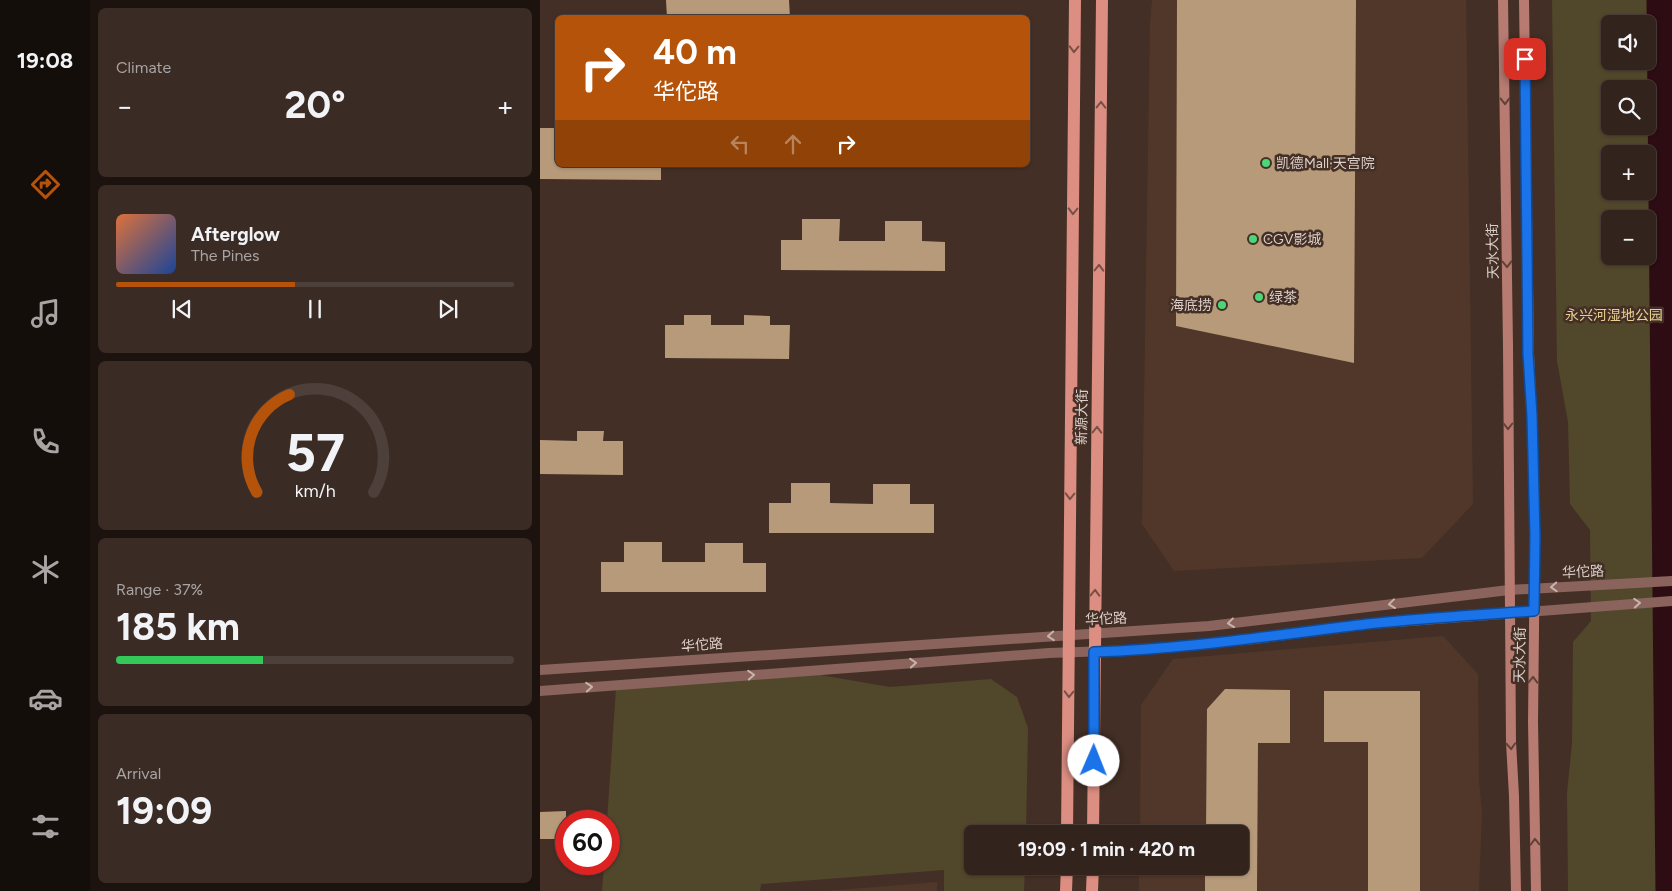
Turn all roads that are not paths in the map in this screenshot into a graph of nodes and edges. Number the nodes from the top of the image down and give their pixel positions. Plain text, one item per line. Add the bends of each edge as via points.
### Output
1 (1075, 0) edge
2 (1102, 0) edge
3 (1503, 0) edge
4 (1524, 0) edge
5 (1672, 581) edge
6 (1534, 588) junction
7 (1509, 590) junction
8 (1672, 601) edge
9 (1534, 611) junction
10 (1509, 613) junction
11 (1069, 634) junction
12 (1094, 634) junction
13 (1069, 652) junction
14 (1094, 652) junction
15 (540, 670) edge
16 (540, 691) edge
17 (1067, 825) edge
18 (1093, 825) edge
19 (1067, 875) edge
20 (1093, 875) edge
21 (1066, 891) edge
22 (1092, 891) edge
23 (1516, 891) edge
24 (1536, 891) edge

1 -> 11 main road, 新源大街
12 -> 2 main road, 新源大街
3 -> 7 main road, 天水大街
4 - 6 main road, 天水大街
5 -> 6 street, 华佗路
6 - 7 street, 华佗路
6 - 9 main road, 天水大街
7 - 10 main road, 天水大街
7 -> 12 street, 华佗路 via 1209,626
9 -> 8 street
9 - 10 street
24 -> 9 main road, 天水大街
10 - 14 street
10 -> 23 main road, 天水大街
11 - 12 street, 华佗路
11 - 13 main road, 新源大街
11 -> 15 street, 华佗路
12 - 14 main road, 新源大街
13 - 14 street
16 -> 13 street
13 -> 17 main road, 新源大街
14 - 18 main road, 新源大街
19 - 21 main road
20 - 22 main road

